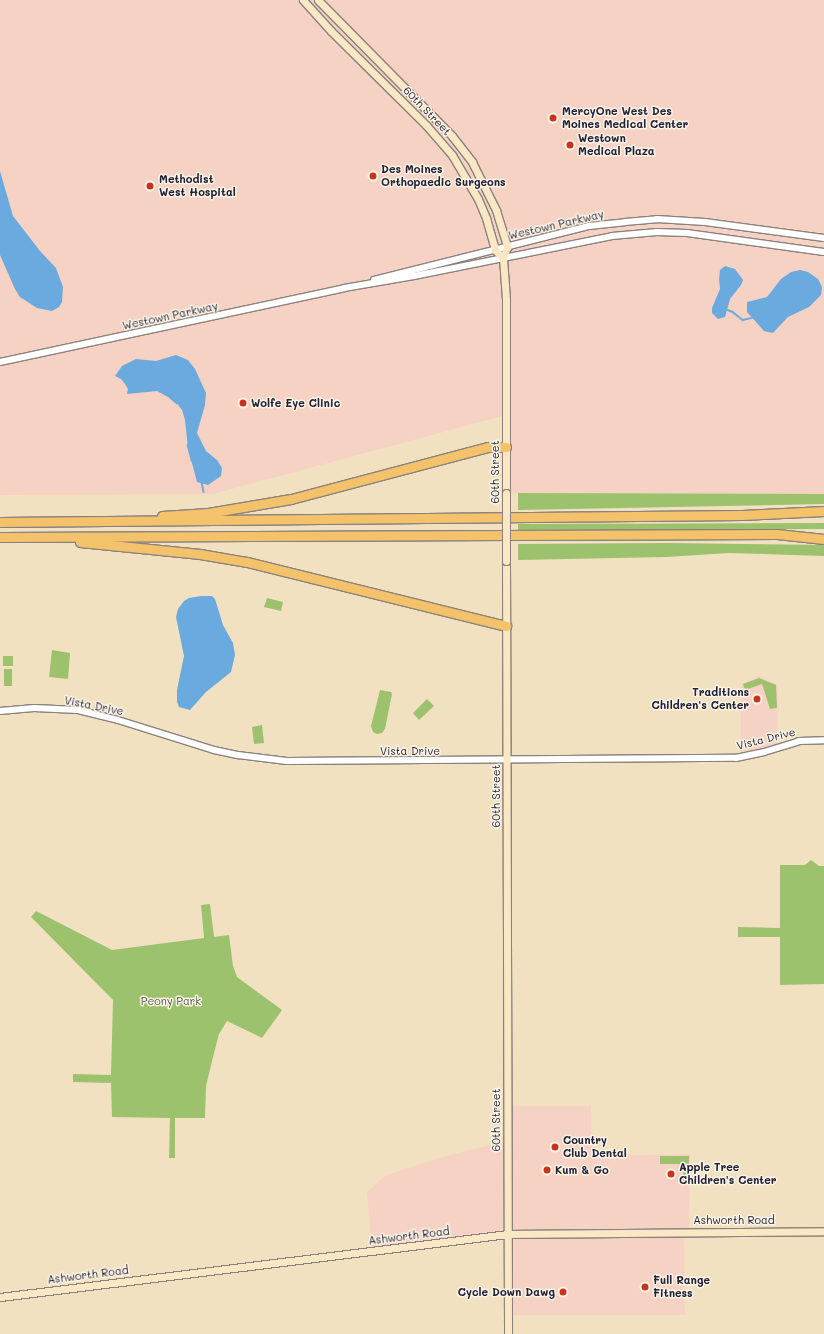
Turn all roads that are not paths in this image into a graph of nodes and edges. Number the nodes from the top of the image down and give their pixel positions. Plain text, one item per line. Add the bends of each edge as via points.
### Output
1 (303, 0) edge
2 (318, 0) edge
3 (824, 238) edge
4 (507, 247) junction
5 (495, 250) junction
6 (824, 252) edge
7 (503, 258) junction
8 (344, 288) junction
9 (0, 362) edge
10 (506, 446) junction
11 (824, 511) edge
12 (742, 515) junction
13 (824, 516) edge
14 (0, 522) edge
15 (65, 522) junction
16 (777, 534) junction
17 (824, 534) edge
18 (0, 537) edge
19 (37, 537) junction
20 (824, 539) edge
21 (506, 626) junction
22 (0, 711) edge
23 (824, 740) edge
24 (507, 761) junction
25 (824, 1230) edge
26 (508, 1234) junction
27 (0, 1297) edge
28 (508, 1334) edge

1 - 5 main road, 60th Street via 426,125 452,155 478,200
2 - 4 main road, 60th Street via 346,31 425,107 464,151 488,192
3 - 4 street, Westown Parkway via 705,222 657,219 589,226
4 - 5 street, Westown Parkway
4 - 7 main road, 60th Street
5 - 7 main road, 60th Street
5 - 8 street, Westown Parkway via 439,262
6 - 7 street, Westown Parkway via 709,235 657,232 612,236
7 - 8 street, Westown Parkway
7 - 10 main road, 60th Street via 506,300
8 - 9 street, Westown Parkway
10 - 15 highway via 488,447 291,499 208,513
10 - 21 main road, 60th Street, bridge
11 - 12 highway
12 - 13 highway
12 - 15 highway
14 - 15 highway
16 - 17 highway
16 - 19 highway
16 - 20 highway
18 - 19 highway
19 - 21 highway via 200,554 247,562
21 - 24 main road, 60th Street
22 - 24 street, Vista Drive via 34,708 78,710 214,750 278,761
23 - 24 street, Vista Drive via 799,741 736,758
24 - 26 main road, 60th Street
25 - 26 main road, Ashworth Road
26 - 27 main road, Ashworth Road
26 - 28 main road, 60th Street

